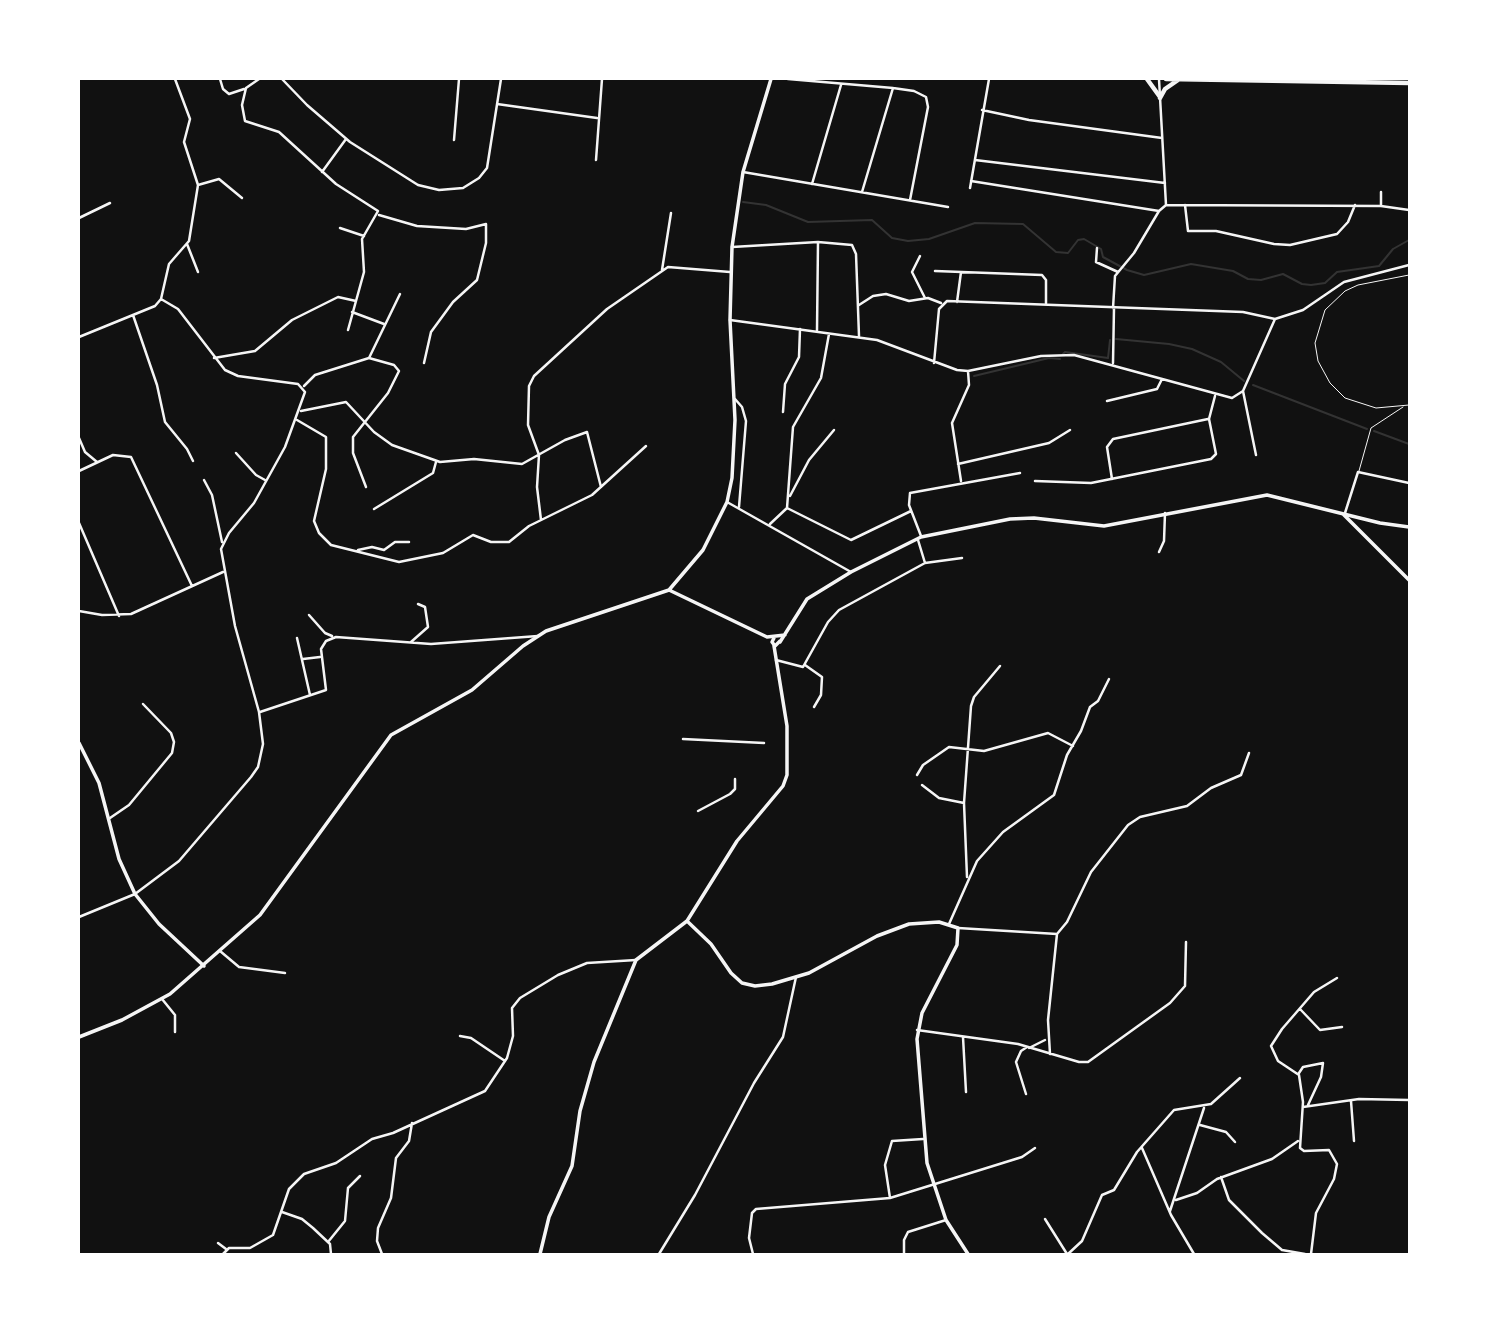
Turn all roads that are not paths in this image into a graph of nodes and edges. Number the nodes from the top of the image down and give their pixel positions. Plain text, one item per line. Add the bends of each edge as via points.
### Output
1 (175, 79) edge
2 (220, 79) edge
3 (259, 79) edge
4 (282, 79) edge
5 (458, 79) edge
6 (501, 79) edge
7 (602, 79) edge
8 (771, 79) edge
9 (788, 79) edge
10 (989, 79) edge
11 (1147, 79) edge
12 (1159, 79) edge
13 (1166, 79) edge
14 (1179, 79) edge
15 (1409, 83) edge
16 (841, 85) junction
17 (246, 88) junction
18 (892, 88) junction
19 (1160, 97) junction
20 (497, 104) junction
21 (982, 110) junction
22 (597, 118) junction
23 (1162, 138) junction
24 (346, 139) junction
25 (454, 140) dead end
26 (596, 160) dead end
27 (975, 160) junction
28 (322, 172) junction
29 (743, 172) junction
30 (971, 181) junction
31 (1165, 183) junction
32 (812, 184) junction
33 (198, 185) junction
34 (970, 188) dead end
35 (862, 192) junction
36 (1381, 192) dead end
37 (242, 198) dead end
38 (910, 200) junction
39 (110, 203) dead end
40 (1166, 205) junction
41 (1185, 205) junction
42 (1355, 205) junction
43 (1381, 206) junction
44 (947, 207) dead end
45 (1409, 210) edge
46 (1159, 211) junction
47 (671, 213) dead end
48 (378, 215) junction
49 (79, 218) edge
50 (340, 228) dead end
51 (364, 236) junction
52 (818, 242) junction
53 (187, 244) junction
54 (732, 247) junction
55 (1097, 247) dead end
56 (920, 256) dead end
57 (1409, 265) edge
58 (663, 270) junction
59 (935, 271) dead end
60 (1119, 271) junction
61 (198, 272) dead end
62 (730, 272) junction
63 (961, 272) junction
64 (1409, 275) edge
65 (400, 294) dead end
66 (925, 298) junction
67 (161, 299) junction
68 (356, 301) junction
69 (957, 302) junction
70 (1046, 303) junction
71 (942, 304) junction
72 (859, 305) junction
73 (1114, 308) junction
74 (352, 312) junction
75 (133, 314) junction
76 (1275, 319) junction
77 (730, 320) junction
78 (384, 324) junction
79 (800, 329) junction
80 (348, 330) dead end
81 (817, 331) junction
82 (829, 334) junction
83 (79, 337) edge
84 (859, 337) junction
85 (214, 358) junction
86 (369, 358) junction
87 (424, 363) dead end
88 (934, 363) junction
89 (1112, 363) junction
90 (968, 371) junction
91 (1163, 378) junction
92 (303, 387) junction
93 (1243, 391) junction
94 (1215, 396) junction
95 (735, 399) junction
96 (1107, 401) dead end
97 (1409, 405) edge
98 (1405, 406) junction
99 (301, 411) junction
100 (783, 412) dead end
101 (1209, 419) junction
102 (297, 420) junction
103 (365, 421) junction
104 (834, 430) dead end
105 (1070, 430) dead end
106 (79, 438) edge
107 (646, 446) dead end
108 (236, 453) dead end
109 (539, 455) junction
110 (1256, 455) dead end
111 (193, 461) dead end
112 (436, 461) junction
113 (97, 462) junction
114 (958, 464) junction
115 (79, 471) edge
116 (1358, 472) junction
117 (1020, 473) dead end
118 (1112, 479) junction
119 (204, 480) dead end
120 (265, 480) junction
121 (961, 481) junction
122 (1035, 481) dead end
123 (1409, 483) edge
124 (366, 487) dead end
125 (601, 487) junction
126 (788, 499) junction
127 (727, 502) junction
128 (739, 508) junction
129 (787, 508) junction
130 (374, 509) dead end
131 (911, 511) junction
132 (1165, 513) junction
133 (1343, 513) junction
134 (541, 521) junction
135 (79, 523) edge
136 (770, 524) junction
137 (1409, 527) edge
138 (919, 538) junction
139 (222, 542) junction
140 (410, 542) dead end
141 (358, 550) junction
142 (1159, 552) dead end
143 (962, 558) dead end
144 (925, 563) junction
145 (223, 572) junction
146 (851, 572) junction
147 (1409, 580) edge
148 (192, 586) junction
149 (669, 590) junction
150 (418, 604) dead end
151 (79, 611) edge
152 (309, 615) dead end
153 (119, 616) junction
154 (538, 636) junction
155 (336, 637) junction
156 (297, 638) dead end
157 (411, 642) junction
158 (776, 642) junction
159 (321, 657) junction
160 (303, 659) junction
161 (776, 660) junction
162 (804, 665) junction
163 (1000, 666) dead end
164 (1109, 679) dead end
165 (310, 695) junction
166 (143, 704) dead end
167 (814, 707) dead end
168 (259, 712) junction
169 (683, 739) dead end
170 (79, 743) edge
171 (764, 743) dead end
172 (1073, 746) junction
173 (967, 751) junction
174 (1249, 753) dead end
175 (917, 775) dead end
176 (735, 779) dead end
177 (922, 785) dead end
178 (964, 803) junction
179 (698, 811) dead end
180 (110, 818) junction
181 (967, 877) junction
182 (135, 894) junction
183 (79, 917) edge
184 (687, 921) junction
185 (948, 925) junction
186 (958, 928) junction
187 (1057, 933) junction
188 (1186, 942) dead end
189 (220, 951) junction
190 (636, 960) junction
191 (204, 966) junction
192 (285, 972) dead end
193 (796, 977) junction
194 (1336, 978) dead end
195 (162, 999) junction
196 (1300, 1009) junction
197 (1342, 1027) dead end
198 (917, 1030) junction
199 (175, 1032) dead end
200 (460, 1036) dead end
201 (79, 1037) edge
202 (963, 1037) junction
203 (1046, 1039) junction
204 (1028, 1047) junction
205 (1050, 1054) junction
206 (505, 1061) junction
207 (1299, 1075) junction
208 (1240, 1078) dead end
209 (966, 1092) dead end
210 (1026, 1094) dead end
211 (1409, 1100) edge
212 (1351, 1101) junction
213 (1308, 1105) junction
214 (1204, 1107) junction
215 (1303, 1107) junction
216 (412, 1122) junction
217 (1200, 1125) junction
218 (923, 1139) junction
219 (1298, 1141) junction
220 (1354, 1141) dead end
221 (1235, 1142) dead end
222 (1141, 1146) junction
223 (1035, 1148) dead end
224 (360, 1176) dead end
225 (1221, 1177) junction
226 (934, 1185) junction
227 (890, 1198) junction
228 (1175, 1200) junction
229 (1170, 1211) junction
230 (282, 1212) junction
231 (1045, 1219) dead end
232 (946, 1220) junction
233 (328, 1242) junction
234 (218, 1243) dead end
235 (226, 1249) junction
236 (247, 1249) junction
237 (223, 1254) edge
238 (251, 1254) edge
239 (331, 1254) edge
240 (382, 1254) edge
241 (540, 1254) edge
242 (659, 1254) edge
243 (753, 1254) edge
244 (904, 1254) edge
245 (968, 1254) edge
246 (1067, 1254) edge
247 (1194, 1254) edge
248 (1305, 1254) edge
249 (1311, 1254) edge

1 - 33 street via 190,119 184,142
2 - 17 street via 229,94
3 - 17 street
4 - 24 street
5 - 25 street
6 - 20 street
7 - 22 street
8 - 29 main road
9 - 16 street
10 - 21 street
11 - 19 main road
12 - 19 street
13 - 14 main road
14 - 15 main road
14 - 19 main road
16 - 18 street
16 - 32 street
17 - 28 street via 245,121 279,132
18 - 35 street
18 - 38 street via 914,91 928,101
19 - 23 street
20 - 22 street
20 - 24 street via 487,168 480,178 457,190 425,189
21 - 23 street
21 - 27 street
22 - 26 street
23 - 31 street
24 - 28 street
27 - 30 street
27 - 31 street
28 - 48 street via 375,207
29 - 32 street
29 - 54 main road
30 - 34 street
30 - 46 street
31 - 40 street
32 - 35 street
33 - 37 street via 219,180
33 - 53 street
35 - 38 street
36 - 43 street
38 - 44 street
39 - 49 street
40 - 41 street
40 - 46 street
41 - 42 street
41 - 42 street via 1188,231 1290,245 1337,233
42 - 43 street
43 - 45 street
46 - 60 street
47 - 58 street
48 - 51 street
48 - 87 street via 417,226 467,229 485,224 486,243 477,280 435,326
50 - 51 street
51 - 68 street via 364,272
52 - 54 street
52 - 72 street via 855,247
52 - 81 street
53 - 61 street
53 - 67 street via 169,264
54 - 62 main road
55 - 60 street via 1096,262
56 - 66 street via 912,272
57 - 76 street via 1345,282 1303,310
58 - 62 street via 677,265
58 - 109 street via 607,309 531,380 528,432
59 - 63 street
60 - 73 street via 1113,285
62 - 77 main road
63 - 69 street
63 - 70 street via 1042,275
64 - 98 lane via 1345,291 1325,310 1315,343 1330,383 1345,398 1376,408
65 - 78 street
66 - 71 street
66 - 72 street via 909,301 880,294
67 - 75 street
67 - 85 street via 178,309
68 - 74 street
68 - 85 street via 338,297 292,320 255,351
69 - 70 street
69 - 71 street
70 - 73 street
71 - 88 street
72 - 84 street
73 - 76 street via 1242,312
73 - 89 street
74 - 78 street
74 - 80 street
75 - 83 street
75 - 111 street via 158,385 165,422
76 - 93 street
77 - 79 street
77 - 95 main road
78 - 86 street
79 - 81 street
79 - 100 street via 799,357 785,384
81 - 82 street
82 - 84 street
82 - 126 street via 821,378 793,427
84 - 88 street
85 - 92 street via 238,376
86 - 92 street via 312,377
86 - 103 street via 394,365 399,371
88 - 90 street
89 - 90 street via 1061,355
89 - 91 street
90 - 114 street via 969,386 952,423
91 - 94 street
91 - 96 street via 1157,389
92 - 99 street
93 - 94 street via 1232,398
93 - 110 street
94 - 101 street
95 - 127 main road
95 - 128 street via 746,421
97 - 98 lane
98 - 116 lane via 1373,426
99 - 102 street
99 - 103 street via 343,401
101 - 118 street via 1109,442
101 - 118 street via 1214,457
102 - 120 street
102 - 141 street via 326,437 327,462 314,517 316,528 331,545
103 - 112 street via 399,449
103 - 124 street via 354,433 352,447
104 - 126 street via 809,460
105 - 114 street via 1049,443
106 - 113 street via 85,452
107 - 125 street
108 - 120 street
109 - 112 street via 515,464 482,459
109 - 125 street via 587,432
109 - 134 street
112 - 130 street via 433,473
113 - 115 street
113 - 148 street via 118,454 131,457
114 - 121 street
116 - 123 street
116 - 133 street
117 - 121 street
118 - 122 street
119 - 139 street via 212,495
120 - 139 street via 251,509
121 - 131 street via 910,493
125 - 134 street
126 - 129 street
127 - 128 street
127 - 149 main road via 703,550
128 - 136 street
129 - 131 street via 851,540
129 - 136 street
131 - 138 street
132 - 133 main road via 1267,495
132 - 138 main road via 1089,526 1023,518
132 - 142 street
133 - 137 main road
133 - 147 main road
134 - 141 street via 509,542 469,536 443,553 406,562
135 - 153 street
136 - 146 street
138 - 144 street
138 - 146 main road
139 - 145 street
140 - 141 street via 395,542 384,550
143 - 144 street
144 - 162 street via 836,612
145 - 148 street
145 - 168 street
146 - 158 main road via 810,595
148 - 153 street
149 - 154 main road
149 - 158 main road
150 - 157 street via 425,607 428,627
151 - 153 street
152 - 155 street via 325,634
154 - 157 street
154 - 189 main road via 472,690 391,735 260,915
155 - 157 street
155 - 159 street via 324,643
156 - 160 street
158 - 161 main road
159 - 160 street
159 - 165 street via 328,687
160 - 165 street
161 - 162 street
161 - 184 main road via 787,726 787,775 776,796 725,859
162 - 167 street via 822,677 821,695
163 - 173 street via 972,702
164 - 172 street via 1098,701 1090,706
165 - 168 street
166 - 180 street via 171,733 172,753 129,805
168 - 182 street via 263,744 253,774 179,861
169 - 171 street
170 - 180 main road
172 - 173 street via 1048,733 989,750
172 - 181 street via 1054,795 996,839
173 - 175 street via 947,748
173 - 178 street
174 - 187 street via 1241,775 1211,788 1187,806 1140,817 1128,825 1091,872
176 - 179 street via 730,794
177 - 178 street via 939,799
178 - 181 street
180 - 182 main road via 119,859
181 - 185 street
182 - 183 street
182 - 191 main road
184 - 190 main road
184 - 193 main road via 742,983 772,984
185 - 186 main road
185 - 193 main road via 927,922 894,928
186 - 187 street
186 - 198 main road via 957,945
187 - 203 street
188 - 205 street via 1185,986 1170,1003 1088,1062
189 - 191 main road
189 - 192 street via 239,967
190 - 206 street via 587,963 520,998 512,1008 513,1035
190 - 241 main road via 594,1062 580,1111 572,1166 549,1217
191 - 195 main road
193 - 242 street via 783,1037
194 - 196 street via 1314,992
195 - 199 street via 175,1015
195 - 201 main road
196 - 197 street via 1320,1030
196 - 207 street via 1271,1046 1278,1060
198 - 202 street
198 - 218 main road
200 - 206 street via 471,1038
202 - 204 street
202 - 209 street
203 - 204 street
203 - 205 street
204 - 205 street
204 - 210 street via 1016,1062
206 - 216 street via 485,1091
207 - 213 street via 1303,1067 1323,1063
207 - 215 street
208 - 214 street via 1219,1100
211 - 212 street
212 - 213 street
212 - 220 street
213 - 215 street
214 - 217 street
214 - 222 street via 1174,1110
215 - 219 street
216 - 230 street via 372,1139 336,1163 304,1174 289,1189
216 - 240 street via 408,1141 396,1158 391,1198 378,1228
217 - 221 street via 1226,1132
217 - 228 street
218 - 226 main road
218 - 227 street via 892,1141 886,1165
219 - 225 street via 1272,1160
219 - 249 street via 1304,1151 1329,1150 1337,1164 1317,1209
222 - 229 street
222 - 246 street via 1114,1190 1099,1199 1082,1241
223 - 226 street via 1022,1157
224 - 233 street via 348,1188 345,1221
225 - 228 street via 1195,1194
225 - 248 street via 1227,1197 1262,1233 1282,1250
226 - 227 street
226 - 232 main road
227 - 243 street via 754,1210 749,1238
228 - 229 street
229 - 247 street
230 - 233 street via 302,1219
230 - 236 street via 273,1235
231 - 246 street
232 - 244 street via 907,1233
232 - 245 main road
233 - 239 street
234 - 235 street
235 - 236 street
235 - 237 street
236 - 238 street

